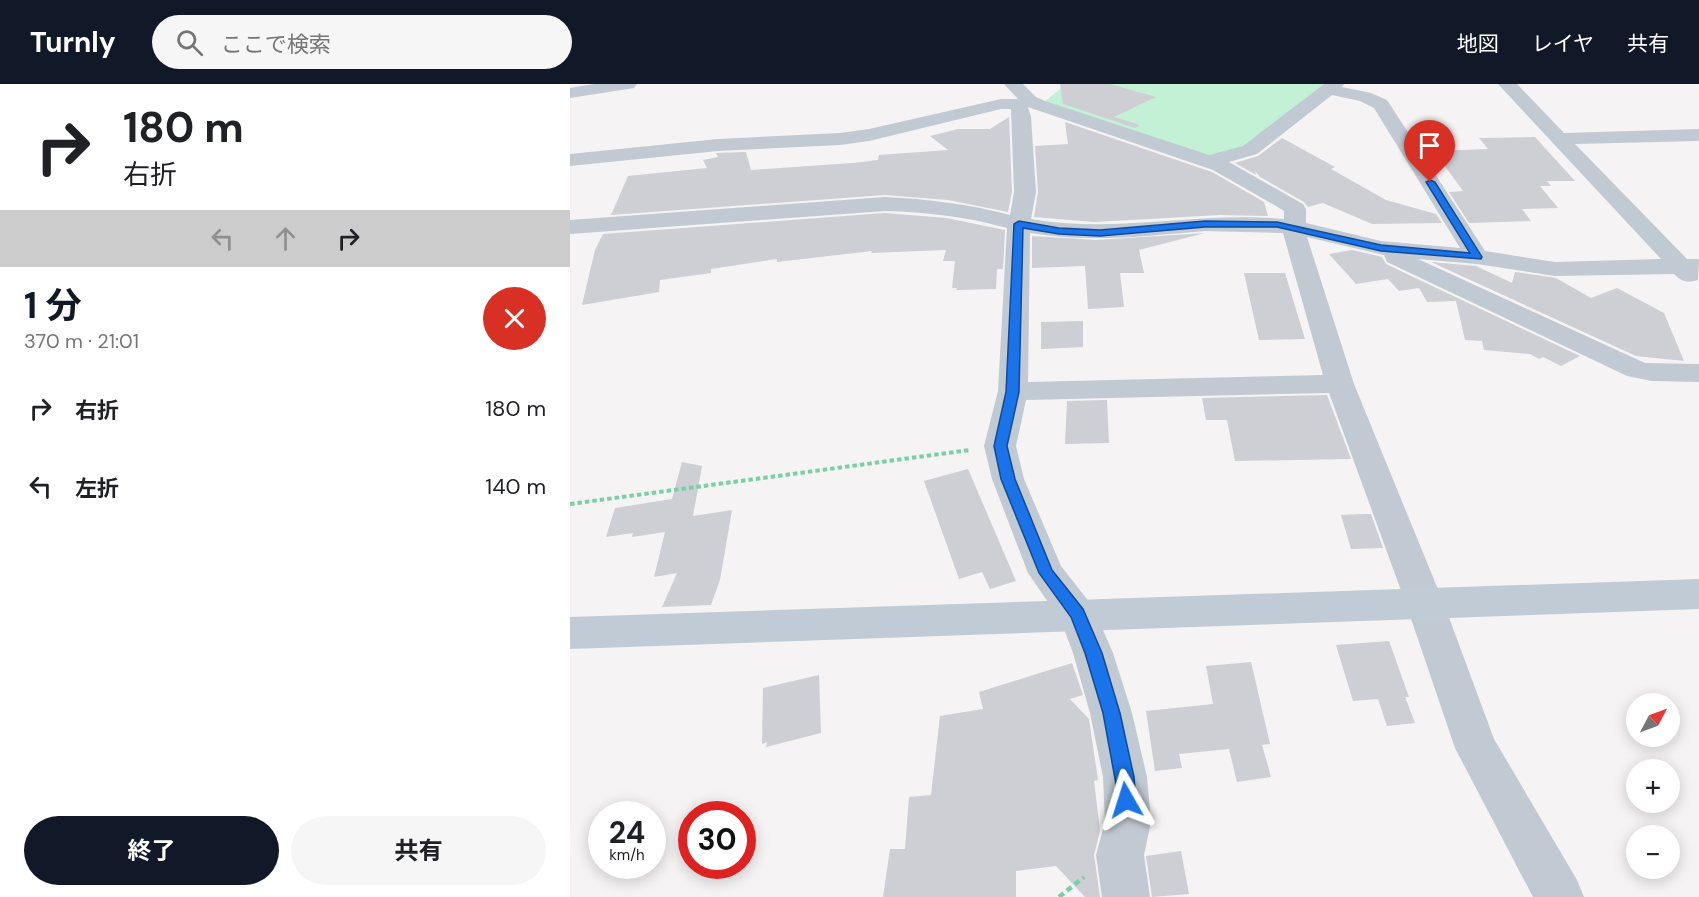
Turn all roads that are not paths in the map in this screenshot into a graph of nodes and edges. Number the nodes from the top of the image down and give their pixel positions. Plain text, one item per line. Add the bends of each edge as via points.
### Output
1 (628, 84) edge
2 (1013, 84) edge
3 (1507, 84) edge
4 (1332, 87) edge
5 (570, 93) edge
6 (1025, 103) junction
7 (1699, 135) edge
8 (1560, 139) junction
9 (570, 160) edge
10 (1208, 162) junction
11 (1019, 224) junction
12 (570, 227) edge
13 (1294, 227) junction
14 (1381, 248) junction
15 (1477, 257) junction
16 (1690, 266) edge
17 (1699, 285) edge
18 (1699, 373) edge
19 (1340, 384) junction
20 (1012, 392) junction
21 (1699, 594) edge
22 (1425, 604) junction
23 (1077, 614) junction
24 (570, 633) edge
25 (1126, 897) edge
26 (1560, 897) edge

1 - 5 street
2 - 6 street
3 - 8 street
4 - 10 street via 1250,150
4 - 15 street via 1381,104
6 - 9 street via 1001,104 840,139 718,144
6 - 10 street
6 - 11 street via 1025,192
7 - 8 street
8 - 16 street
10 - 13 street via 1232,171 1292,206 1296,214
11 - 12 street via 969,211 885,204
11 - 13 street via 1100,233 1205,224
11 - 20 street
13 - 14 street
13 - 19 street
14 - 15 street
14 - 18 street via 1637,370 1653,374
15 - 16 street via 1555,269
16 - 17 street
19 - 20 street
19 - 22 street
20 - 23 street via 1000,446 1008,479 1046,573
21 - 22 street
22 - 23 street
22 - 26 street via 1476,748
23 - 24 street
23 - 25 street via 1094,653 1125,777 1128,822 1120,855

